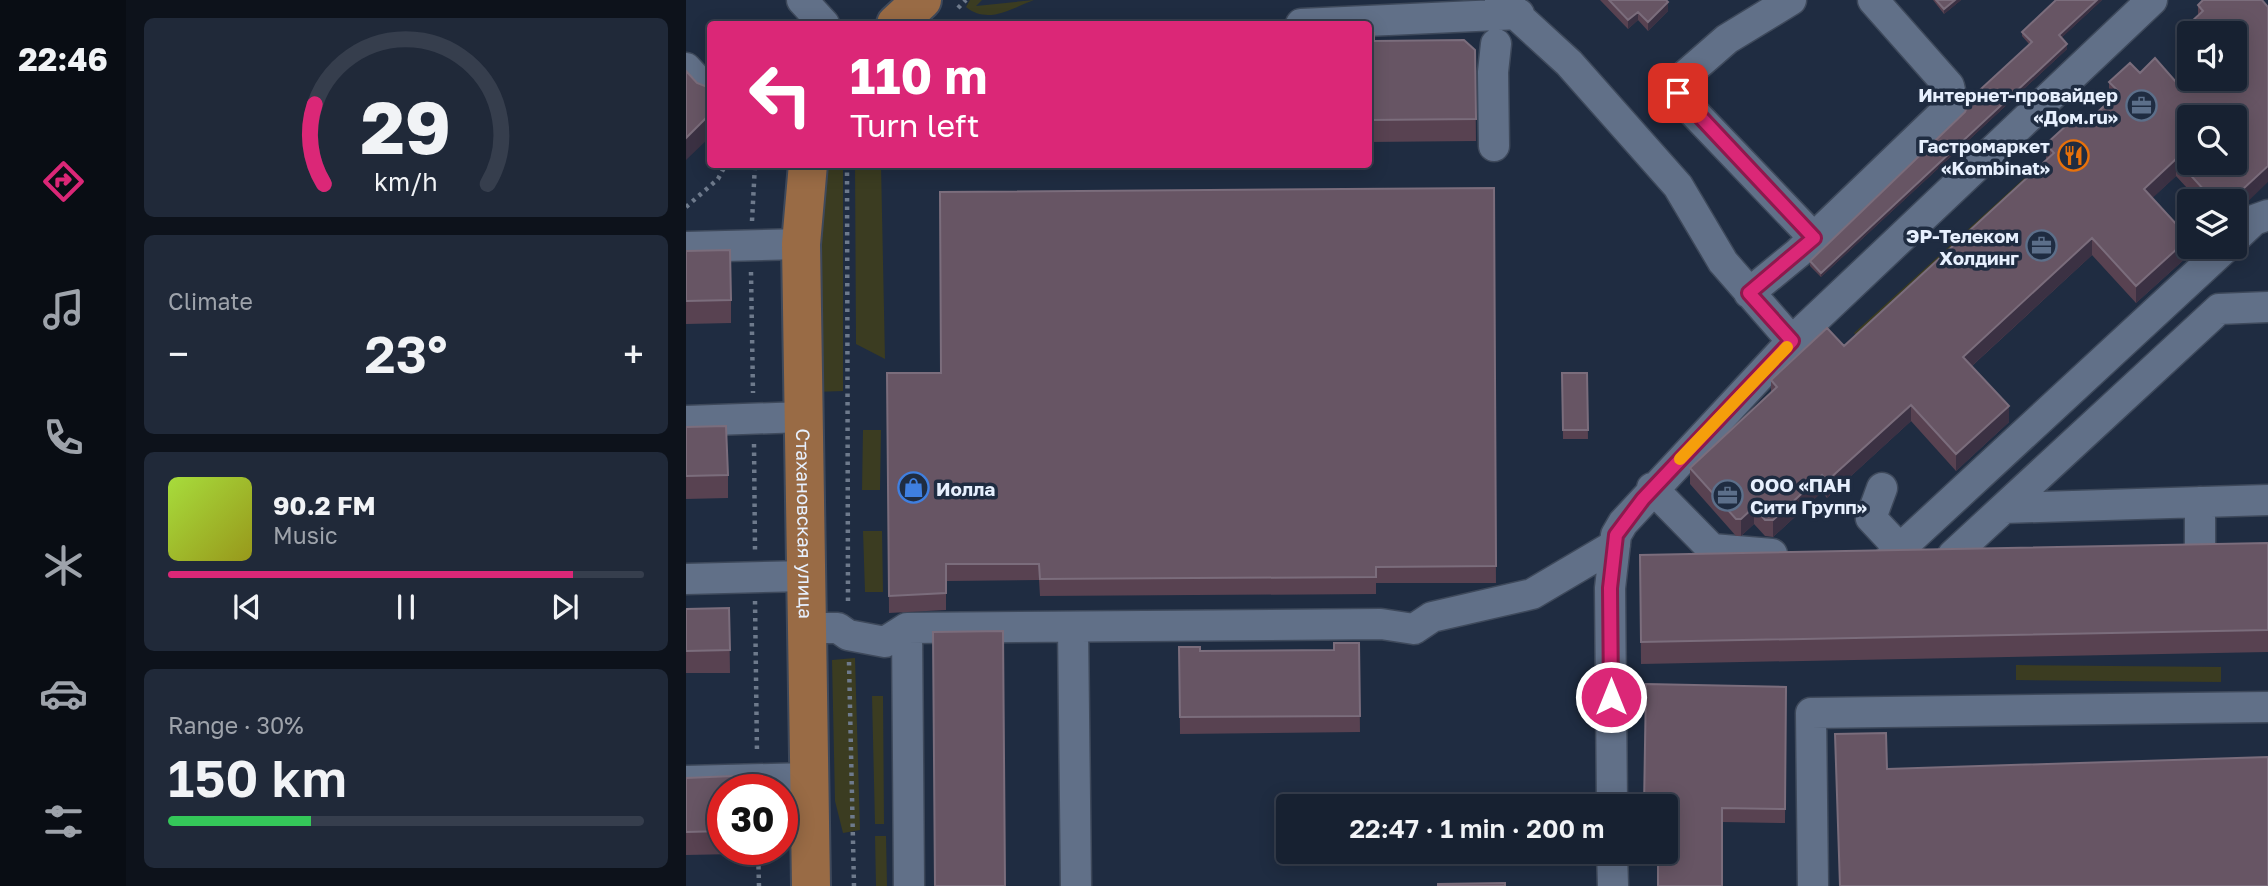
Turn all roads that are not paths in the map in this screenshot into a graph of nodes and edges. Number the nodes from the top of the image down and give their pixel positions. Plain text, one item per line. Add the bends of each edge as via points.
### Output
1 (802, 0) edge
2 (1791, 0) edge
3 (1873, 0) edge
4 (2152, 0) edge
5 (1509, 7) edge
6 (821, 21) edge
7 (1338, 21) edge
8 (1496, 44) dead end
9 (686, 68) edge
10 (707, 91) edge
11 (1494, 146) dead end
12 (808, 168) edge
13 (2268, 215) edge
14 (2247, 227) edge
15 (1814, 238) junction
16 (801, 244) junction
17 (686, 247) edge
18 (2213, 259) edge
19 (1749, 293) junction
20 (2268, 307) edge
21 (1792, 341) junction
22 (2125, 341) junction
23 (2154, 370) junction
24 (803, 418) junction
25 (686, 421) edge
26 (1652, 488) junction
27 (1882, 488) dead end
28 (2268, 500) edge
29 (2200, 502) junction
30 (2004, 508) junction
31 (1615, 545) junction
32 (2200, 547) edge
33 (1885, 554) junction
34 (1994, 554) edge
35 (1797, 555) edge
36 (1953, 555) junction
37 (806, 576) junction
38 (686, 579) edge
39 (1073, 627) junction
40 (807, 628) junction
41 (907, 628) junction
42 (2268, 706) edge
43 (809, 778) junction
44 (686, 781) edge
45 (1612, 794) edge
46 (1612, 864) edge
47 (811, 886) edge
48 (909, 886) edge
49 (1076, 886) edge
50 (1613, 886) edge
51 (1813, 886) edge

1 - 6 street
2 - 15 street via 1727,39 1680,80 1677,89 1682,100
3 - 15 street via 1949,86 1953,104
4 - 21 street
5 - 7 street
5 - 19 street via 1569,63 1678,186 1713,246
8 - 11 street
9 - 10 street
12 - 16 main road, Стахановская улица
13 - 14 street
15 - 19 street
16 - 17 street
16 - 24 main road, Стахановская улица
18 - 22 street
19 - 21 street
20 - 23 street via 2219,309
21 - 26 street
22 - 23 street
22 - 33 street
23 - 30 street
24 - 25 street
24 - 37 main road, Стахановская улица
26 - 31 street via 1623,523
26 - 35 street via 1713,549
27 - 33 street via 1871,518
28 - 29 street
29 - 30 street
29 - 32 street
30 - 36 street
31 - 39 street via 1532,594 1432,617 1414,629 1381,624
31 - 45 street via 1610,588
33 - 36 street
34 - 36 street
37 - 38 street
37 - 40 main road, Стахановская улица
39 - 41 street
39 - 49 street
40 - 41 street via 838,628 848,635 885,642
40 - 43 main road, Стахановская улица
41 - 48 street
42 - 51 street via 1811,713
43 - 44 street
43 - 47 main road, Стахановская улица
46 - 50 street

